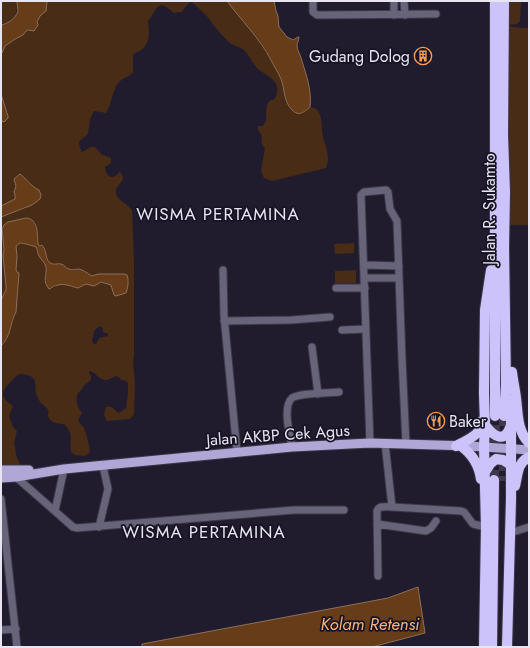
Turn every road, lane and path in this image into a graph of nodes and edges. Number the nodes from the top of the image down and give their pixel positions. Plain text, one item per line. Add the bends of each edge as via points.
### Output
1 (313, 1) edge
2 (394, 1) edge
3 (404, 1) edge
4 (496, 1) edge
5 (504, 1) edge
6 (436, 14) dead end
7 (394, 15) junction
8 (405, 15) junction
9 (500, 247) junction
10 (364, 265) junction
11 (399, 266) junction
12 (223, 270) dead end
13 (364, 278) junction
14 (399, 278) junction
15 (336, 288) dead end
16 (365, 288) junction
17 (330, 317) dead end
18 (224, 321) junction
19 (366, 329) junction
20 (342, 330) dead end
21 (312, 347) dead end
22 (512, 372) junction
23 (339, 392) dead end
24 (484, 392) junction
25 (318, 394) junction
26 (500, 416) tunnel mouth
27 (485, 425) junction
28 (511, 425) junction
29 (370, 443) junction
30 (385, 443) junction
31 (529, 443) edge
32 (406, 444) junction
33 (458, 446) junction
34 (292, 447) junction
35 (489, 447) junction
36 (511, 448) junction
37 (529, 450) edge
38 (237, 452) junction
39 (529, 457) edge
40 (511, 465) junction
41 (103, 466) junction
42 (64, 469) junction
43 (1, 470) edge
44 (485, 472) junction
45 (16, 476) junction
46 (1, 478) edge
47 (1, 499) edge
48 (511, 499) junction
49 (486, 503) junction
50 (392, 507) junction
51 (344, 510) dead end
52 (54, 511) junction
53 (436, 520) dead end
54 (377, 524) junction
55 (99, 526) junction
56 (486, 527) junction
57 (529, 527) edge
58 (510, 533) junction
59 (3, 544) edge
60 (378, 576) dead end
61 (16, 629) junction
62 (1, 630) edge
63 (17, 647) edge
64 (484, 647) edge
65 (492, 647) edge
66 (501, 647) edge
67 (507, 647) edge

1 - 7 street via 313,12 317,15
2 - 7 street
3 - 8 street
4 - 9 highway, Jalan R. Sukamto
5 - 9 highway, Jalan R. Sukamto via 505,192
6 - 8 street
7 - 8 street
9 - 22 highway via 511,275
9 - 24 highway via 489,276 484,310
9 - 26 highway, Jalan R. Sukamto
10 - 11 street
10 - 11 street via 361,195 364,192 386,190 390,209 397,220
10 - 13 street
11 - 14 street
12 - 18 street
13 - 14 street
13 - 16 street
14 - 32 street
15 - 16 street
16 - 19 street
17 - 18 street
18 - 38 street
19 - 20 street
19 - 29 street
21 - 25 street
22 - 28 highway
22 - 31 highway via 518,423
23 - 25 street
24 - 27 highway
24 - 33 highway via 480,430
25 - 34 street via 294,397 288,404 287,418
27 - 28 highway via 494,435 504,436
27 - 35 highway
28 - 36 highway
29 - 30 main road, Jalan AKBP Cek Agus
29 - 34 main road, Jalan AKBP Cek Agus
30 - 32 main road, Jalan AKBP Cek Agus
30 - 50 street
32 - 33 main road, Jalan AKBP Cek Agus
33 - 35 main road, Jalan AKBP Cek Agus
33 - 49 highway via 476,462
34 - 38 main road, Jalan AKBP Cek Agus
35 - 36 main road, Jalan AKBP Cek Agus
35 - 44 highway
36 - 37 main road, Jalan AKBP Cek Agus
36 - 40 highway
38 - 41 main road, Jalan AKBP Cek Agus
39 - 48 highway via 519,468
40 - 44 highway via 503,460 496,460
40 - 48 highway
41 - 42 main road, Jalan AKBP Cek Agus
41 - 55 street via 108,489
42 - 43 main road, Jalan AKBP Cek Agus
42 - 45 main road, Jalan AKBP Cek Agus
42 - 52 street
44 - 49 highway
45 - 46 main road, Jalan AKBP Cek Agus
45 - 52 street
47 - 59 street
48 - 58 highway
49 - 56 highway
50 - 54 street via 377,509
50 - 56 street via 459,510 464,512 473,524
51 - 55 street via 294,510
52 - 55 street via 75,528
53 - 54 street via 431,528 426,530
54 - 60 street
56 - 64 highway
57 - 58 street
58 - 67 highway
59 - 61 street
61 - 62 street
61 - 63 street
65 - 66 highway via 499,481

